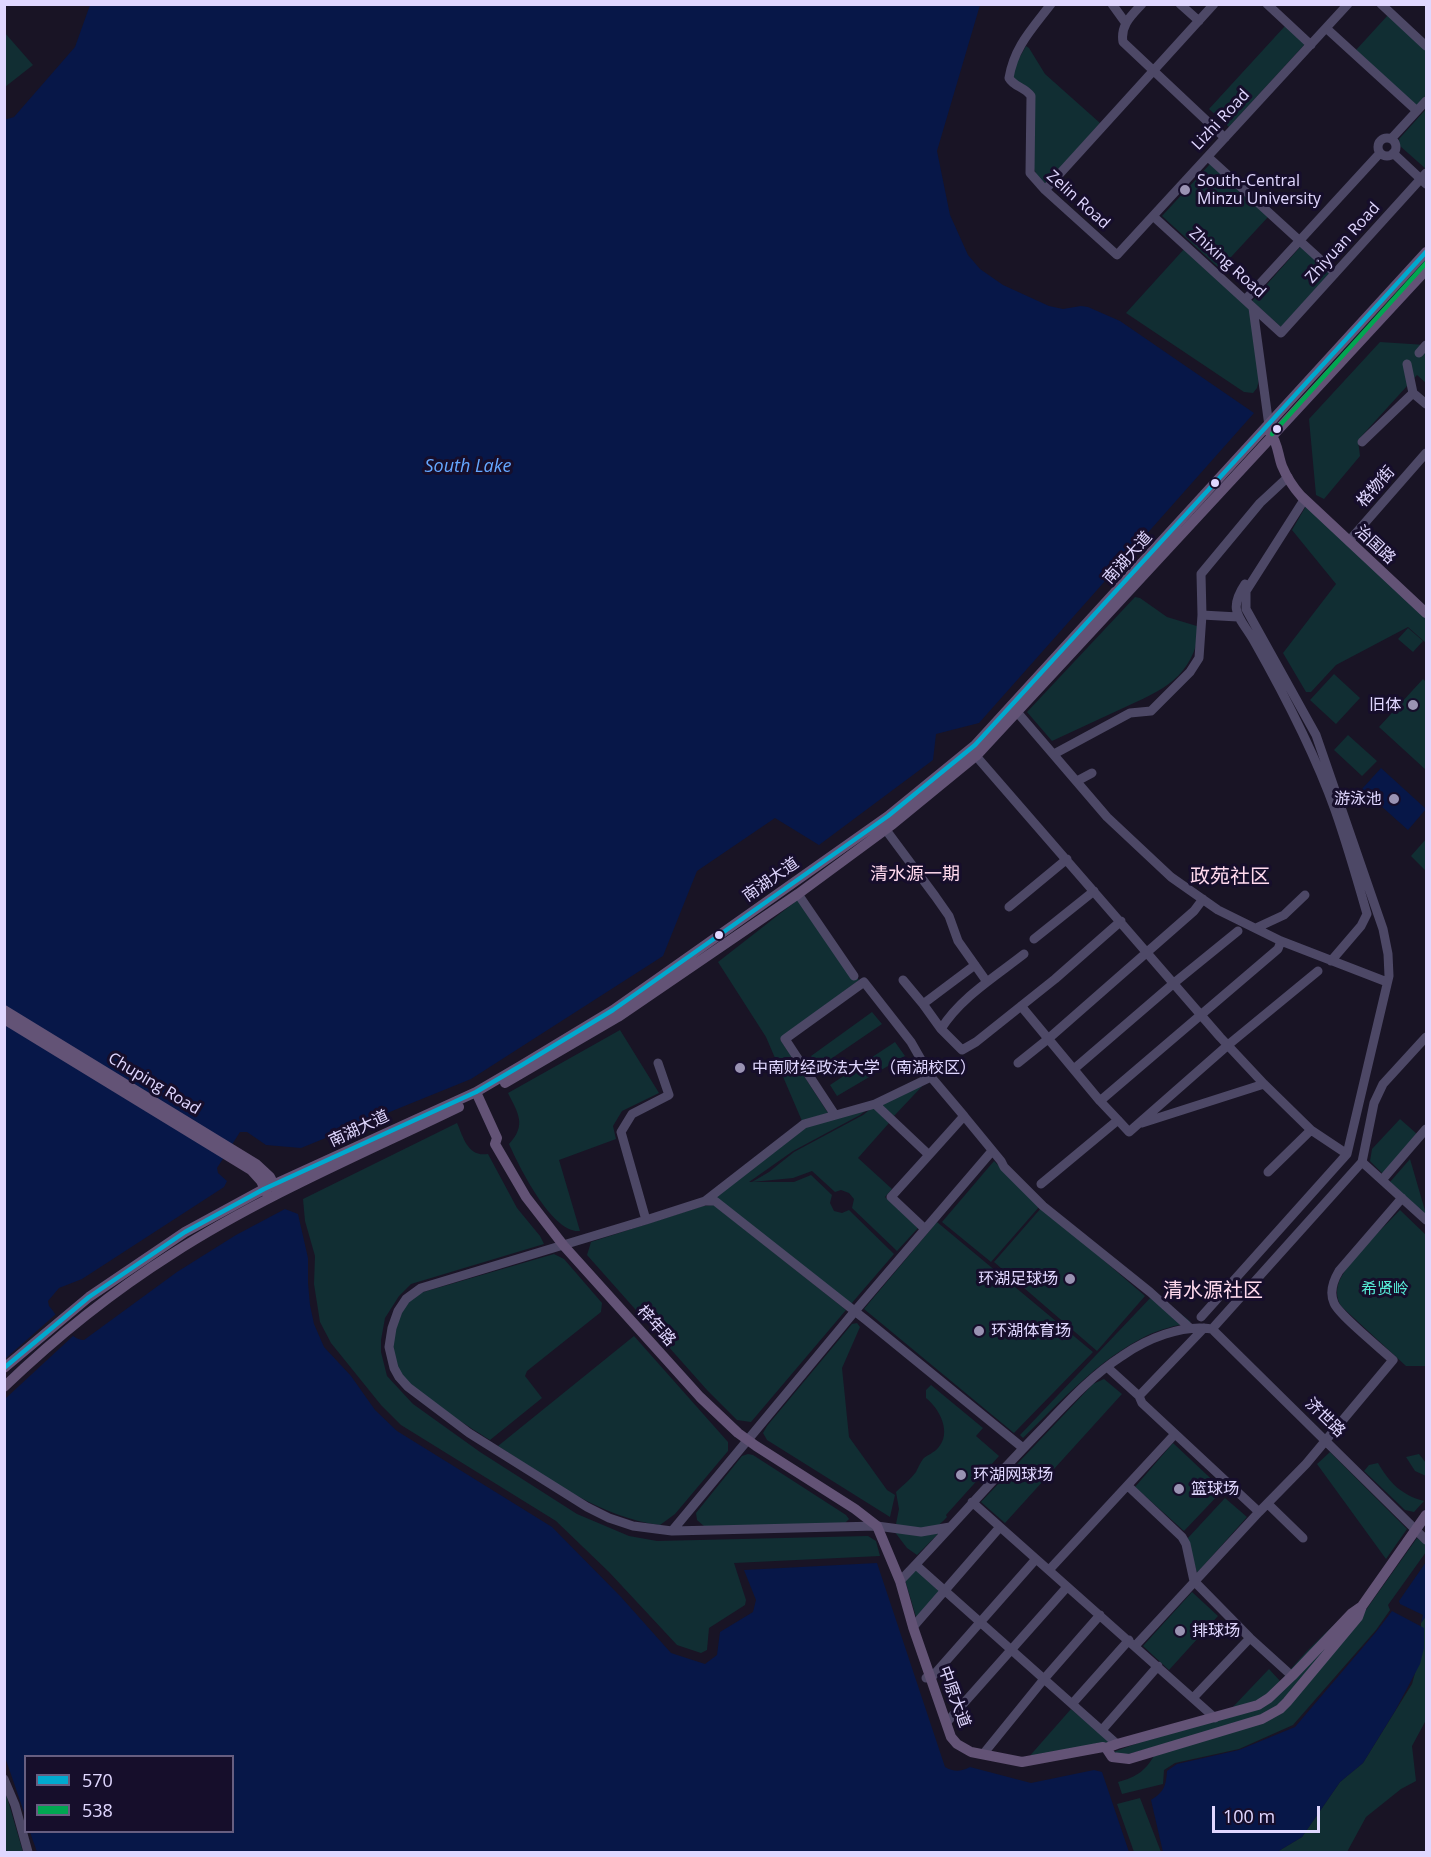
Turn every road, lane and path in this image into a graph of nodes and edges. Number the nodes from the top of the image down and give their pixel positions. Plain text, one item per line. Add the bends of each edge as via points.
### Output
1 (1051, 4) edge
2 (1112, 4) edge
3 (1142, 4) edge
4 (1180, 4) edge
5 (1214, 4) edge
6 (1267, 4) edge
7 (1348, 4) edge
8 (1381, 4) edge
9 (1198, 21) junction
10 (1125, 22) junction
11 (1326, 28) junction
12 (1311, 45) junction
13 (1426, 46) edge
14 (1154, 71) junction
15 (1426, 100) edge
16 (1417, 111) junction
17 (1225, 138) junction
18 (1391, 139) junction
19 (1380, 153) junction
20 (1393, 153) junction
21 (1208, 157) junction
22 (1425, 179) edge
23 (1046, 190) junction
24 (1153, 216) junction
25 (1300, 241) junction
26 (1426, 252) edge
27 (1117, 255) joint
28 (1426, 270) edge
29 (1335, 273) junction
30 (1245, 300) junction
31 (1253, 308) junction
32 (1281, 333) joint
33 (1426, 345) edge
34 (1419, 353) dead end
35 (1407, 364) dead end
36 (1413, 393) junction
37 (1426, 404) edge
38 (1269, 431) junction
39 (1362, 442) dead end
40 (1426, 453) edge
41 (1288, 477) junction
42 (1303, 498) junction
43 (1349, 541) junction
44 (1426, 610) edge
45 (1202, 615) junction
46 (1238, 617) junction
47 (1017, 712) junction
48 (1054, 754) junction
49 (976, 756) junction
50 (1092, 773) dead end
51 (1077, 781) junction
52 (886, 830) junction
53 (1067, 859) junction
54 (1094, 891) junction
55 (798, 894) junction
56 (1305, 895) dead end
57 (1203, 899) junction
58 (1009, 907) dead end
59 (1120, 921) junction
60 (1256, 928) junction
61 (1238, 930) dead end
62 (1034, 939) dead end
63 (1281, 941) junction
64 (1147, 952) junction
65 (1024, 954) dead end
66 (1331, 960) junction
67 (975, 964) junction
68 (1318, 971) dead end
69 (854, 976) dead end
70 (903, 980) dead end
71 (987, 982) junction
72 (1387, 982) junction
73 (1174, 983) junction
74 (924, 1004) junction
75 (1021, 1006) junction
76 (4, 1010) edge
77 (1201, 1014) junction
78 (4, 1019) edge
79 (941, 1029) junction
80 (1426, 1037) edge
81 (1048, 1039) junction
82 (1228, 1045) junction
83 (658, 1063) dead end
84 (1018, 1063) dead end
85 (1074, 1070) junction
86 (931, 1077) junction
87 (1264, 1084) junction
88 (477, 1094) junction
89 (1100, 1101) junction
90 (875, 1104) junction
91 (835, 1115) junction
92 (964, 1116) junction
93 (1118, 1120) junction
94 (1137, 1124) junction
95 (1426, 1129) edge
96 (1311, 1130) junction
97 (227, 1151) junction
98 (992, 1151) junction
99 (1347, 1154) junction
100 (929, 1155) junction
101 (1362, 1162) junction
102 (1268, 1172) dead end
103 (1382, 1180) junction
104 (1041, 1184) dead end
105 (272, 1192) junction
106 (1402, 1198) junction
107 (705, 1201) junction
108 (646, 1220) junction
109 (1426, 1220) edge
110 (925, 1229) junction
111 (564, 1246) junction
112 (855, 1311) junction
113 (1201, 1317) dead end
114 (1190, 1328) junction
115 (1208, 1329) junction
116 (1107, 1366) junction
117 (4, 1368) edge
118 (4, 1387) edge
119 (1139, 1396) junction
120 (1175, 1434) junction
121 (747, 1440) junction
122 (1327, 1440) junction
123 (1023, 1448) junction
124 (1128, 1486) junction
125 (972, 1502) junction
126 (1268, 1504) junction
127 (1259, 1512) junction
128 (1426, 1515) edge
129 (877, 1526) junction
130 (950, 1527) junction
131 (1000, 1527) junction
132 (672, 1531) junction
133 (1421, 1534) edge
134 (1303, 1538) dead end
135 (1036, 1558) junction
136 (916, 1565) junction
137 (1049, 1570) junction
138 (900, 1581) junction
139 (1194, 1581) junction
140 (1067, 1587) junction
141 (945, 1591) junction
142 (1362, 1606) junction
143 (1100, 1615) junction
144 (981, 1622) junction
145 (913, 1627) junction
146 (1250, 1638) junction
147 (1132, 1643) junction
148 (1012, 1650) junction
149 (1158, 1666) junction
150 (1292, 1676) junction
151 (929, 1678) junction
152 (1044, 1679) junction
153 (1194, 1698) junction
154 (1072, 1704) junction
155 (1215, 1718) junction
156 (947, 1722) junction
157 (1102, 1730) junction
158 (1112, 1746) junction
159 (984, 1753) junction
160 (4, 1779) edge
161 (28, 1852) edge

1 - 23 street, Zelin Road via 1017,50 1009,78 1031,96 1030,173
2 - 10 street
3 - 10 street
4 - 9 street
5 - 9 street
6 - 12 street
7 - 11 street, Lizhi Road
8 - 13 street
9 - 14 street
10 - 14 street via 1123,42
11 - 12 street, Lizhi Road
11 - 16 street
12 - 17 street, Lizhi Road
14 - 17 street
14 - 23 street
15 - 16 street
16 - 18 street
17 - 21 street, Lizhi Road
18 - 19 street via 1380,141
18 - 20 street via 1395,144
19 - 20 street
19 - 25 street
20 - 22 street
21 - 24 street, Lizhi Road
21 - 25 street
22 - 29 street, Zhiyuan Road
23 - 27 street, Zelin Road
24 - 27 street, Lizhi Road
24 - 30 street, Zhixing Road
25 - 29 street
25 - 30 street
26 - 38 main road, 南湖大道
28 - 38 main road, 南湖大道
29 - 32 street, Zhiyuan Road
30 - 31 street, Zhixing Road
31 - 32 street, Zhixing Road
31 - 38 street
33 - 34 street
35 - 36 street
36 - 37 street
36 - 39 street
38 - 41 main road, 治国路
38 - 47 main road, 南湖大道
38 - 88 main road, 南湖大道 via 975,746 888,816 613,1010
40 - 43 street, 格物街
41 - 42 main road, 治国路
41 - 45 street via 1260,502 1201,574
42 - 43 main road, 治国路
42 - 46 street via 1289,512 1238,595
42 - 72 street via 1246,591 1246,609 1316,735 1383,929 1388,954
43 - 44 main road, 治国路
45 - 46 street
45 - 48 street via 1199,658 1191,672 1151,711 1130,713
46 - 66 street via 1302,732 1334,809 1367,914
47 - 48 street
47 - 49 main road, 南湖大道
48 - 51 street
49 - 52 main road, 南湖大道
49 - 53 street
50 - 51 street
51 - 57 street via 1143,852
52 - 55 main road, 南湖大道
52 - 67 street via 949,916 958,941
53 - 54 street
53 - 58 street
54 - 59 street
54 - 62 street
55 - 69 street
55 - 88 main road, 南湖大道 via 618,1017 532,1068
56 - 60 street via 1284,915
57 - 60 street
57 - 64 street
59 - 64 street
59 - 75 street
60 - 63 street
61 - 73 street
63 - 66 street
63 - 77 street via 1278,948
64 - 73 street
64 - 81 street
65 - 71 street
66 - 72 street
67 - 71 street
67 - 74 street
68 - 82 street
70 - 74 street
71 - 79 street
72 - 99 street
73 - 77 street
73 - 85 street
74 - 79 street
75 - 79 street via 962,1050
75 - 81 street
76 - 97 main road, Chuping Road
77 - 82 street
77 - 89 street
78 - 97 main road, Chuping Road
80 - 101 street via 1383,1084 1374,1103
81 - 84 street
81 - 85 street
82 - 87 street
82 - 94 street
83 - 108 street via 669,1095 632,1114 621,1132
85 - 89 street
86 - 90 street
86 - 91 street via 911,1042 864,982 785,1039
86 - 92 street
87 - 94 street
87 - 96 street
88 - 105 main road, 南湖大道
88 - 111 main road, 梓年路 via 495,1131 499,1152 526,1197
89 - 93 street
90 - 91 street
90 - 100 street
91 - 107 street via 804,1124
92 - 98 street
92 - 100 street
93 - 94 street via 1129,1132
93 - 104 street
95 - 103 street
96 - 99 street
96 - 102 street
97 - 105 main road, Chuping Road via 264,1170
98 - 110 street
98 - 114 street via 1043,1206
99 - 113 street
100 - 110 street via 891,1197
101 - 103 street
101 - 115 street
103 - 106 street
105 - 117 main road, 南湖大道 via 185,1232 119,1275
105 - 118 main road, 南湖大道 via 107,1300
106 - 109 street
106 - 122 street via 1333,1281 1335,1306 1393,1360
107 - 108 street
107 - 112 street via 715,1201
108 - 111 street
110 - 112 street
111 - 121 main road, 梓年路 via 700,1397
111 - 132 street via 412,1293 402,1304 392,1328 389,1347 394,1368 408,1387 469,1433 587,1507 633,1526
112 - 121 street
112 - 123 street
114 - 115 street
114 - 116 street via 1151,1340
115 - 119 street
115 - 122 street, 济世路
116 - 119 street
116 - 123 street
119 - 120 street
120 - 124 street
120 - 127 street
121 - 129 main road, 梓年路
121 - 132 street
122 - 126 street
122 - 133 street, 济世路
123 - 125 street
124 - 137 street
124 - 139 street via 1182,1537
125 - 130 street
125 - 131 street
126 - 127 street
126 - 134 street
127 - 139 street
128 - 133 main road, 中原大道
129 - 130 street via 921,1532
129 - 132 street
129 - 138 main road, 中原大道
130 - 136 street
131 - 135 street
131 - 141 street
133 - 142 main road, 中原大道
135 - 137 street
135 - 144 street
136 - 138 street
136 - 141 street
137 - 140 street
138 - 145 main road, 中原大道
139 - 146 street
139 - 147 street
140 - 143 street
140 - 148 street
141 - 144 street
141 - 145 street
142 - 150 main road, 中原大道
142 - 158 main road, 中原大道 via 1358,1617 1272,1715 1129,1759 1112,1757
143 - 147 street
143 - 152 street
144 - 148 street
144 - 151 street
145 - 151 main road, 中原大道
146 - 150 street
146 - 153 street
147 - 149 street
147 - 154 street
148 - 152 street
148 - 156 street
149 - 153 street
149 - 157 street
150 - 155 main road, 中原大道 via 1258,1705
151 - 156 main road, 中原大道
152 - 154 street
152 - 159 street
153 - 155 street
154 - 157 street
155 - 158 main road, 中原大道
156 - 159 main road, 中原大道 via 957,1744 971,1752
157 - 158 street
158 - 159 main road, 中原大道 via 1022,1762
160 - 161 street

